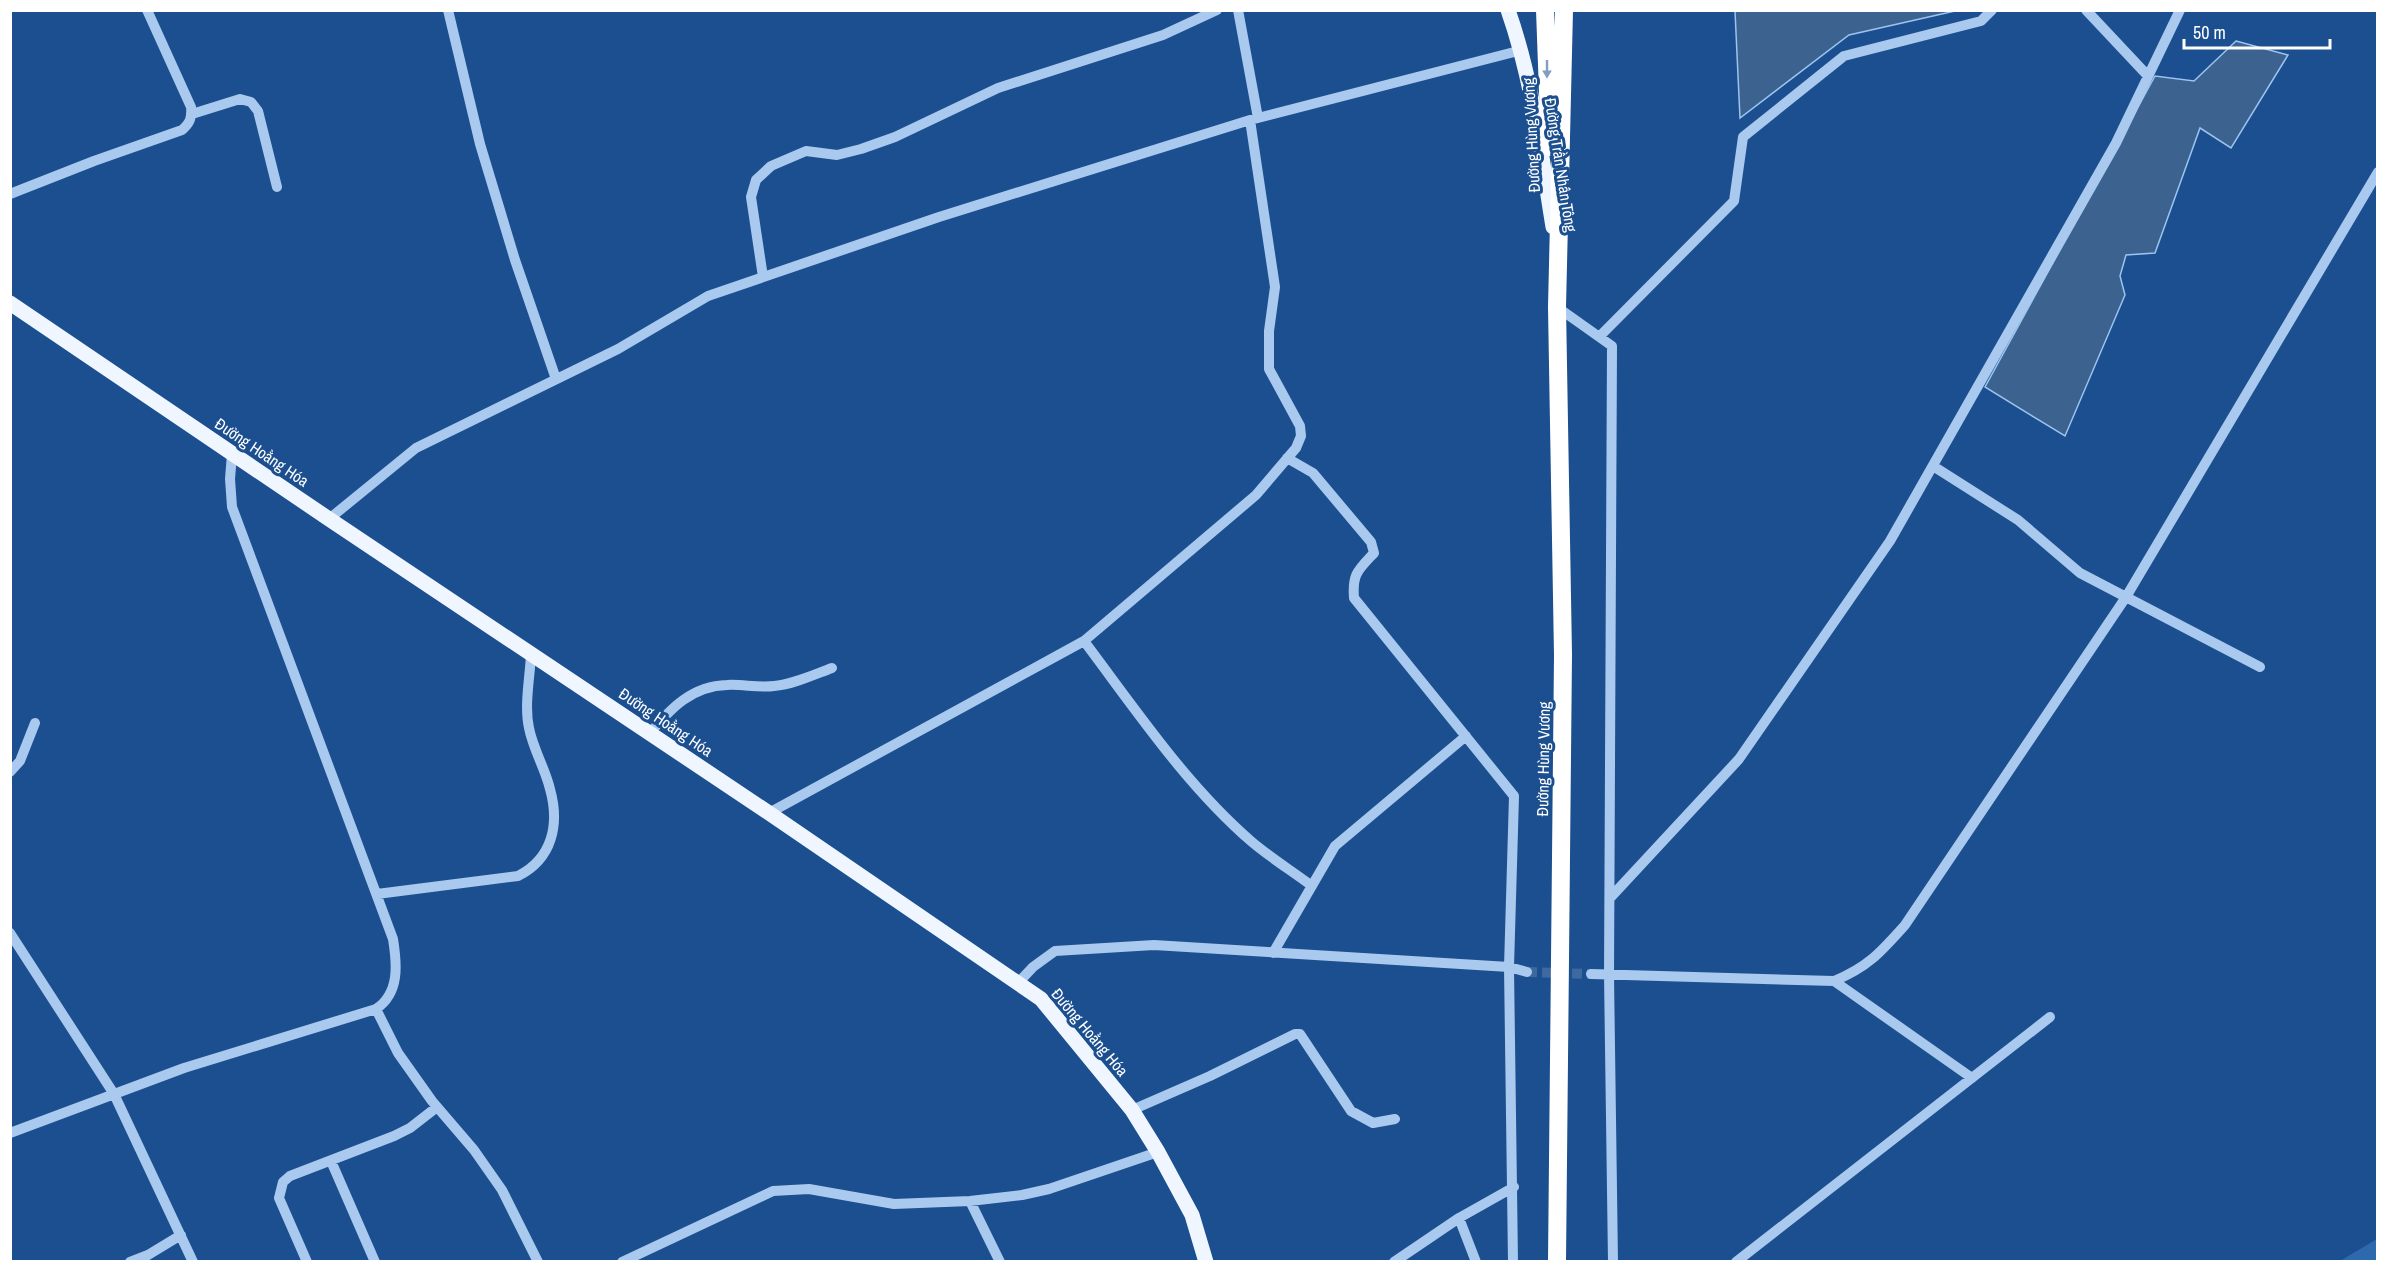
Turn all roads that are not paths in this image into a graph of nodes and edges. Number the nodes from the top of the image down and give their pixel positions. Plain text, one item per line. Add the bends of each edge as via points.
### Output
1 (147, 10) edge
2 (448, 10) edge
3 (1217, 10) edge
4 (1238, 10) edge
5 (1508, 10) edge
6 (1545, 10) edge
7 (1564, 10) edge
8 (1992, 10) edge
9 (2086, 10) edge
10 (2180, 10) edge
11 (1522, 50) junction
12 (2148, 76) junction
13 (192, 114) junction
14 (1254, 119) junction
15 (2378, 172) edge
16 (277, 187) dead end
17 (10, 195) edge
18 (1558, 257) junction
19 (763, 277) junction
20 (10, 303) edge
21 (1557, 307) junction
22 (1600, 336) junction
23 (556, 379) junction
24 (232, 454) junction
25 (1287, 458) junction
26 (1933, 466) junction
27 (329, 519) junction
28 (2126, 597) junction
29 (1084, 641) junction
30 (531, 654) junction
31 (2260, 667) dead end
32 (832, 668) dead end
33 (35, 723) dead end
34 (650, 733) junction
35 (1466, 736) junction
36 (10, 772) edge
37 (770, 813) junction
38 (1312, 886) junction
39 (377, 894) junction
40 (1610, 898) junction
41 (10, 933) edge
42 (1273, 953) junction
43 (1509, 967) junction
44 (1527, 972) tunnel mouth
45 (1591, 974) tunnel mouth
46 (1609, 975) junction
47 (1834, 981) junction
48 (1018, 983) junction
49 (375, 1009) junction
50 (2050, 1017) dead end
51 (1972, 1078) junction
52 (114, 1094) junction
53 (437, 1107) junction
54 (1132, 1110) junction
55 (1395, 1119) dead end
56 (10, 1133) edge
57 (1158, 1152) junction
58 (331, 1161) junction
59 (1514, 1187) junction
60 (970, 1201) junction
61 (1459, 1218) junction
62 (180, 1235) junction
63 (130, 1262) edge
64 (193, 1262) edge
65 (307, 1262) edge
66 (375, 1262) edge
67 (538, 1262) edge
68 (622, 1262) edge
69 (1000, 1262) edge
70 (1206, 1262) edge
71 (1394, 1262) edge
72 (1476, 1262) edge
73 (1513, 1262) edge
74 (1557, 1262) edge
75 (1613, 1262) edge
76 (1736, 1262) edge

1 - 13 street
2 - 23 street via 480,144
3 - 19 street via 1163,34 998,88 861,149 837,155 806,151 771,166 756,180 751,196
4 - 14 street
5 - 11 main road, Đường Trần Nhân Tông
6 -> 18 highway, Đường Hùng Vương
7 - 18 highway, Đường Hùng Vương
8 - 22 street via 1981,21 1844,56 1743,137 1734,201
9 - 12 street
10 - 12 street
11 - 14 street
11 - 18 main road, Đường Trần Nhân Tông
12 - 26 street via 2116,143
13 - 16 street via 240,99 251,102 258,111
13 - 17 street via 182,130
14 - 19 street via 939,217
14 - 25 street via 1275,287 1269,369 1302,432
15 - 28 street
18 - 21 highway, Đường Hùng Vương
19 - 23 street via 708,296 618,349
20 - 24 main road, Đường Hoằng Hóa
21 - 22 street
21 - 74 highway, Đường Hùng Vương via 1563,655
22 - 40 street via 1611,346
23 - 27 street via 416,448
24 - 27 main road, Đường Hoằng Hóa
24 - 39 street via 232,507
25 - 29 street via 1256,495
25 - 35 street via 1313,473 1371,542 1374,553 1358,570 1353,582 1354,598
26 - 28 street via 2018,520 2080,573
26 - 40 street via 1890,541 1738,759
27 - 30 main road, Đường Hoằng Hóa
28 - 31 street
28 - 47 street via 1905,925 1874,960
29 - 37 street
29 - 38 street via 1183,772 1216,808 1253,843
30 - 34 main road, Đường Hoằng Hóa
30 - 39 street via 527,718 550,790 554,816 550,841 542,858 518,876
32 - 34 street via 772,687 725,684 700,691 681,699
33 - 36 street via 20,760
34 - 37 main road, Đường Hoằng Hóa
35 - 38 street via 1335,846
35 - 43 street via 1514,796
37 - 48 main road, Đường Hoằng Hóa
38 - 42 street
39 - 49 street via 397,960 395,983 383,1004
40 - 46 street
41 - 52 street
42 - 43 street
42 - 48 street via 1154,945 1055,951
43 - 44 street
43 - 59 street
45 - 46 street
46 - 47 street
46 - 75 street
47 - 51 street
48 - 54 main road, Đường Hoằng Hóa via 1041,999
49 - 52 street via 184,1068
49 - 53 street via 398,1053
50 - 51 street
51 - 76 street
52 - 56 street
52 - 62 street
53 - 58 street via 410,1128
53 - 67 street via 502,1190
54 - 55 street via 1300,1034 1351,1111 1373,1123
54 - 57 main road, Đường Hoằng Hóa
57 - 60 street via 1050,1189
57 - 70 main road, Đường Hoằng Hóa via 1192,1215
58 - 65 street via 290,1176 280,1190 279,1198
58 - 66 street
59 - 61 street
59 - 73 street
60 - 68 street via 894,1204 809,1189 773,1191
60 - 69 street
61 - 71 street
61 - 72 street
62 - 63 street
62 - 64 street

